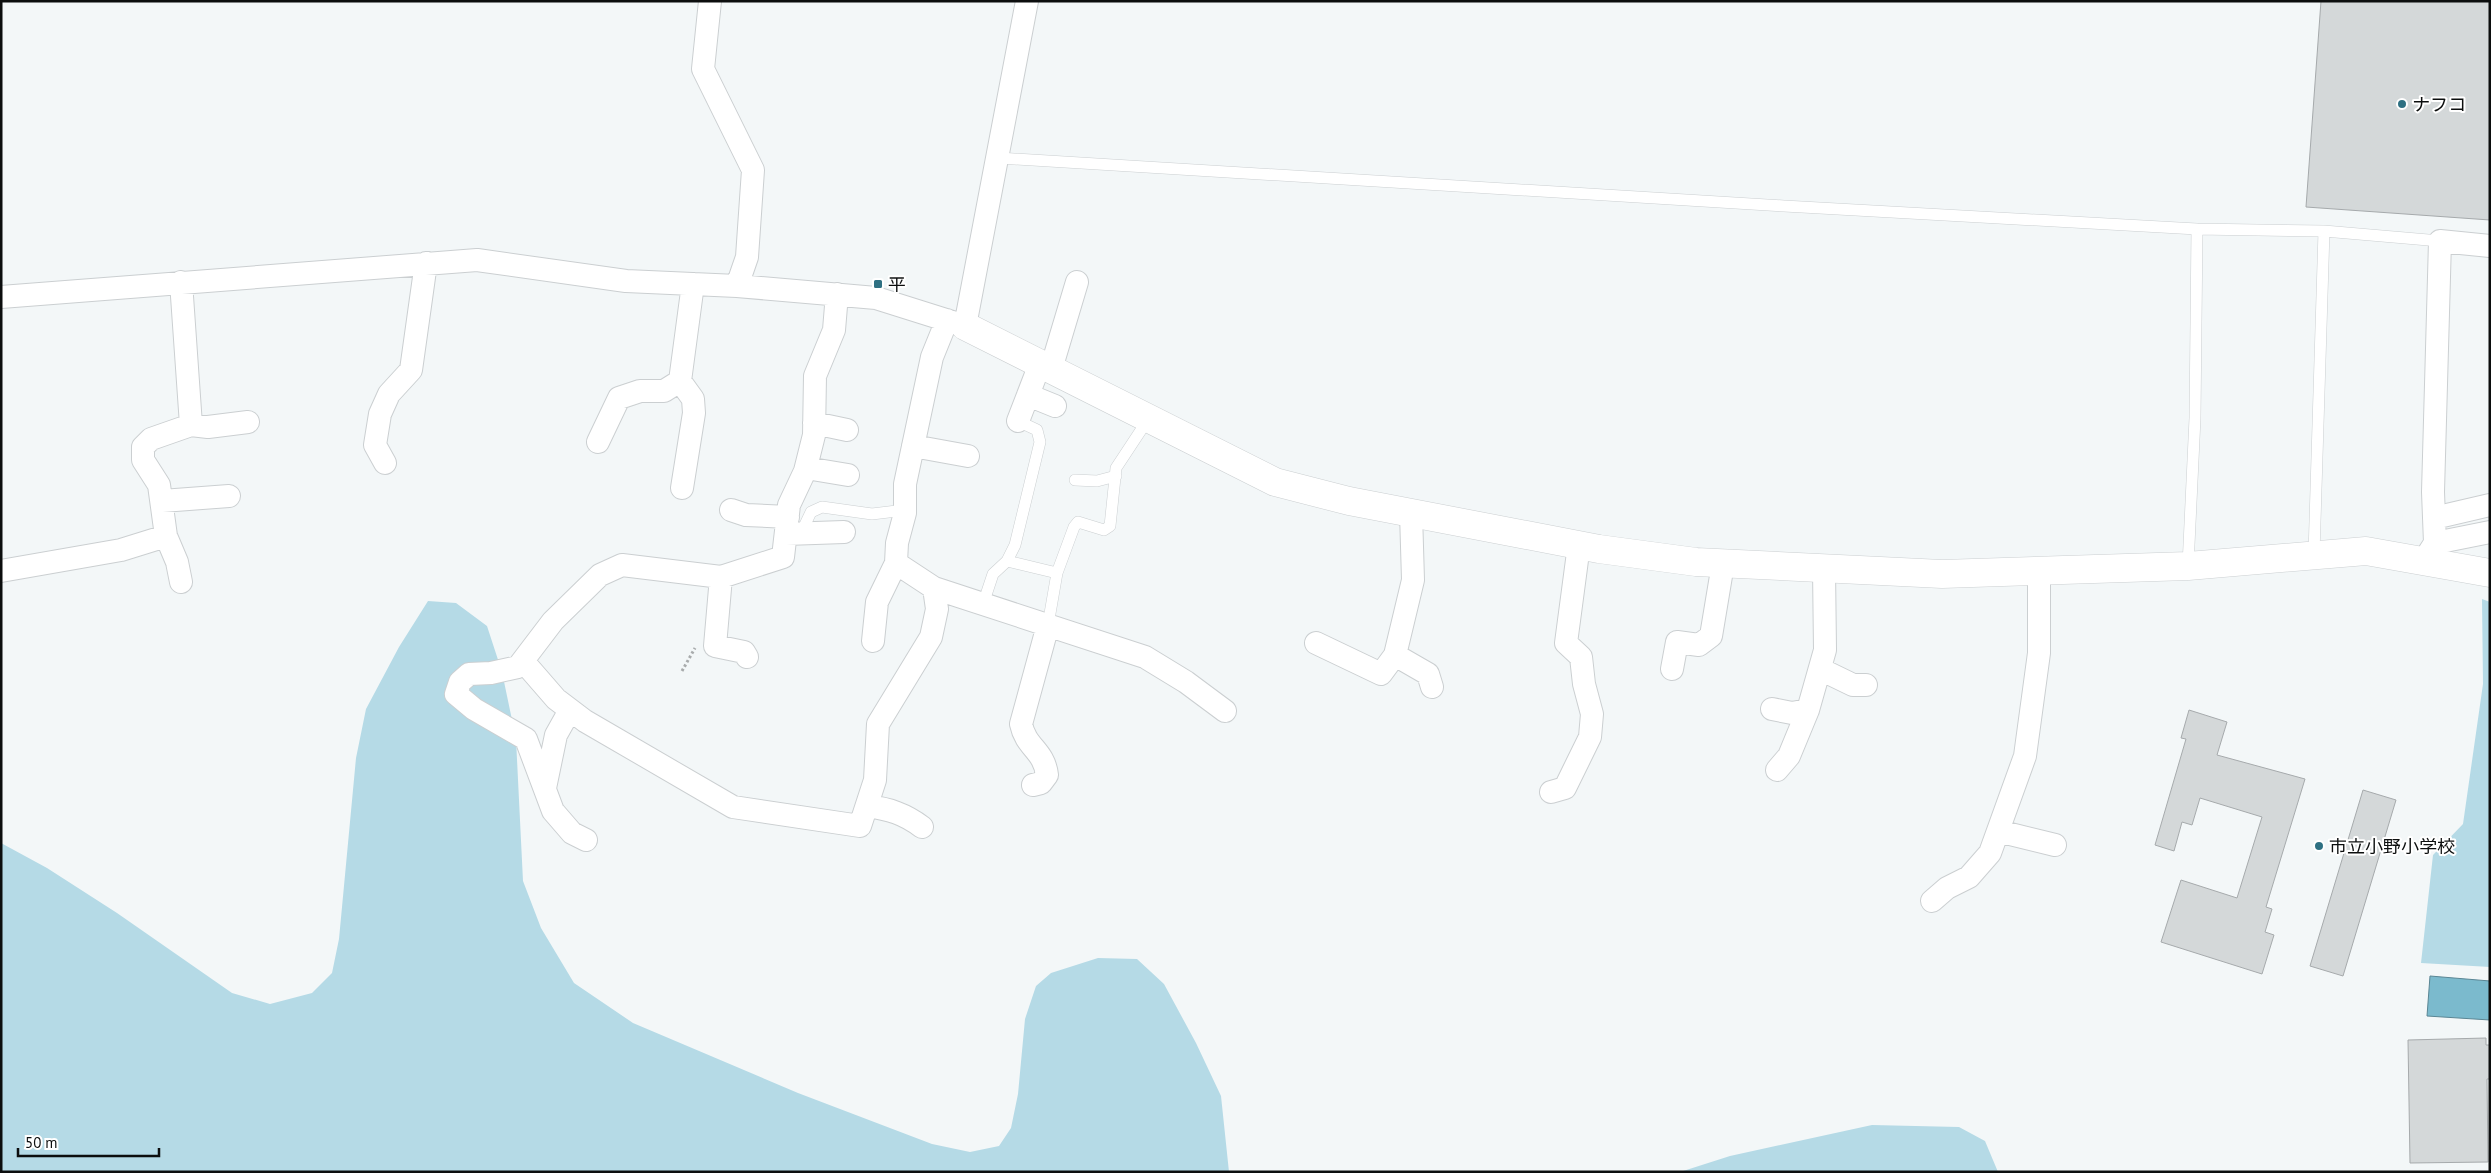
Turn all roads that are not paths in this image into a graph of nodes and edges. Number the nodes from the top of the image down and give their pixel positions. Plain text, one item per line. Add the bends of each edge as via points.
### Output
1 (710, 1) edge
2 (1028, 1) edge
3 (999, 158) junction
4 (2197, 229) junction
5 (2324, 231) junction
6 (2440, 241) junction
7 (2490, 246) edge
8 (426, 264) junction
9 (181, 282) junction
10 (1077, 282) dead end
11 (693, 284) junction
12 (737, 286) junction
13 (837, 294) junction
14 (1, 297) edge
15 (956, 323) junction
16 (1046, 366) junction
17 (680, 381) junction
18 (1028, 395) junction
19 (1055, 406) dead end
20 (1149, 418) junction
21 (1018, 421) joint
22 (248, 422) dead end
23 (814, 423) junction
24 (191, 425) junction
25 (848, 430) dead end
26 (598, 442) dead end
27 (913, 446) junction
28 (968, 456) dead end
29 (385, 463) dead end
30 (806, 468) junction
31 (848, 475) dead end
32 (1116, 476) junction
33 (1076, 480) dead end
34 (682, 488) dead end
35 (228, 496) dead end
36 (162, 501) junction
37 (2490, 505) edge
38 (731, 510) dead end
39 (905, 510) junction
40 (1411, 513) junction
41 (2434, 518) junction
42 (791, 528) junction
43 (844, 532) dead end
44 (2490, 532) edge
45 (166, 536) junction
46 (1579, 545) junction
47 (2429, 551) junction
48 (2314, 554) junction
49 (1007, 561) junction
50 (896, 563) junction
51 (1723, 564) junction
52 (2188, 566) junction
53 (1824, 568) junction
54 (1, 571) edge
55 (2039, 571) junction
56 (1057, 573) junction
57 (2490, 573) edge
58 (721, 577) junction
59 (180, 582) dead end
60 (934, 588) junction
61 (983, 604) junction
62 (1048, 625) junction
63 (872, 641) dead end
64 (1316, 643) dead end
65 (1395, 655) junction
66 (747, 657) dead end
67 (523, 661) junction
68 (1820, 668) junction
69 (1672, 669) dead end
70 (1866, 685) dead end
71 (1432, 687) dead end
72 (1772, 709) dead end
73 (570, 710) junction
74 (1808, 710) junction
75 (1225, 711) dead end
76 (1777, 770) dead end
77 (1032, 785) dead end
78 (545, 788) junction
79 (1551, 792) dead end
80 (868, 806) junction
81 (922, 827) dead end
82 (1998, 831) junction
83 (586, 840) dead end
84 (2055, 845) dead end
85 (1932, 901) dead end

1 - 12 street via 703,69 753,170 747,258
2 - 3 street
3 - 4 lane
3 - 15 street
4 - 5 lane
4 - 52 lane via 2195,418
5 - 6 lane
5 - 48 lane
6 - 7 street
6 - 41 street
8 - 9 street
8 - 11 street via 477,260 626,281
8 - 29 street via 412,370 389,394 380,414 375,445
9 - 14 street
9 - 24 street
10 - 16 street
11 - 12 street
11 - 17 street
12 - 13 street
13 - 15 street via 876,298
13 - 23 street via 834,330 815,376
15 - 16 street
15 - 27 street via 932,357
16 - 18 street
16 - 20 street
17 - 26 street via 664,391 640,390 620,398
17 - 34 street via 693,400 694,413
18 - 19 street
18 - 21 street
20 - 32 lane via 1116,468
20 - 40 street via 1275,482
21 - 49 lane via 1037,430 1040,442 1015,545
22 - 24 street via 208,427
23 - 25 street
23 - 30 street
24 - 36 street via 151,439 142,447 143,460 160,486
27 - 28 street
27 - 39 street via 905,484
30 - 31 street
30 - 42 street via 789,505
32 - 33 lane via 1097,481
32 - 56 lane via 1110,526 1104,530 1078,522
35 - 36 street
36 - 45 street
37 - 41 street
38 - 42 street
39 - 42 lane via 872,514 822,507
39 - 50 street
40 - 46 street
40 - 65 street via 1413,580
41 - 47 street
42 - 43 street
42 - 58 street via 783,557
44 - 47 street
45 - 54 street via 120,550
45 - 59 street via 177,562
46 - 51 street
46 - 79 street via 1566,643 1581,657 1592,714 1590,737 1565,788
47 - 48 street
47 - 57 street
48 - 52 street
49 - 56 lane
49 - 61 lane via 993,574
50 - 60 street
50 - 63 street via 877,602
51 - 53 street
51 - 69 street via 1711,636 1699,644 1677,642
52 - 55 street
53 - 55 street via 1942,574
53 - 68 street via 1825,650
55 - 82 street via 2039,653 2025,756
56 - 62 lane
58 - 66 street via 715,646 744,652
58 - 67 street via 622,565 600,575 553,621
60 - 61 street
60 - 80 street via 937,609 931,637 878,724 875,780
61 - 62 street
62 - 75 street via 1145,657
62 - 77 street via 1021,724 1024,737 1046,761 1047,775 1041,783
64 - 65 street via 1381,674
65 - 71 street via 1428,674
67 - 73 street
67 - 78 street via 518,667 469,674 460,682 456,694 474,709 526,739
68 - 70 street via 1853,685
68 - 74 street
72 - 74 street via 1792,713
73 - 78 street via 556,735
73 - 80 street via 733,807 860,826
74 - 76 street via 1789,756
78 - 83 street via 553,811 572,833
80 - 81 street via 889,809
82 - 84 street
82 - 85 street via 1990,853 1969,877 1947,888

